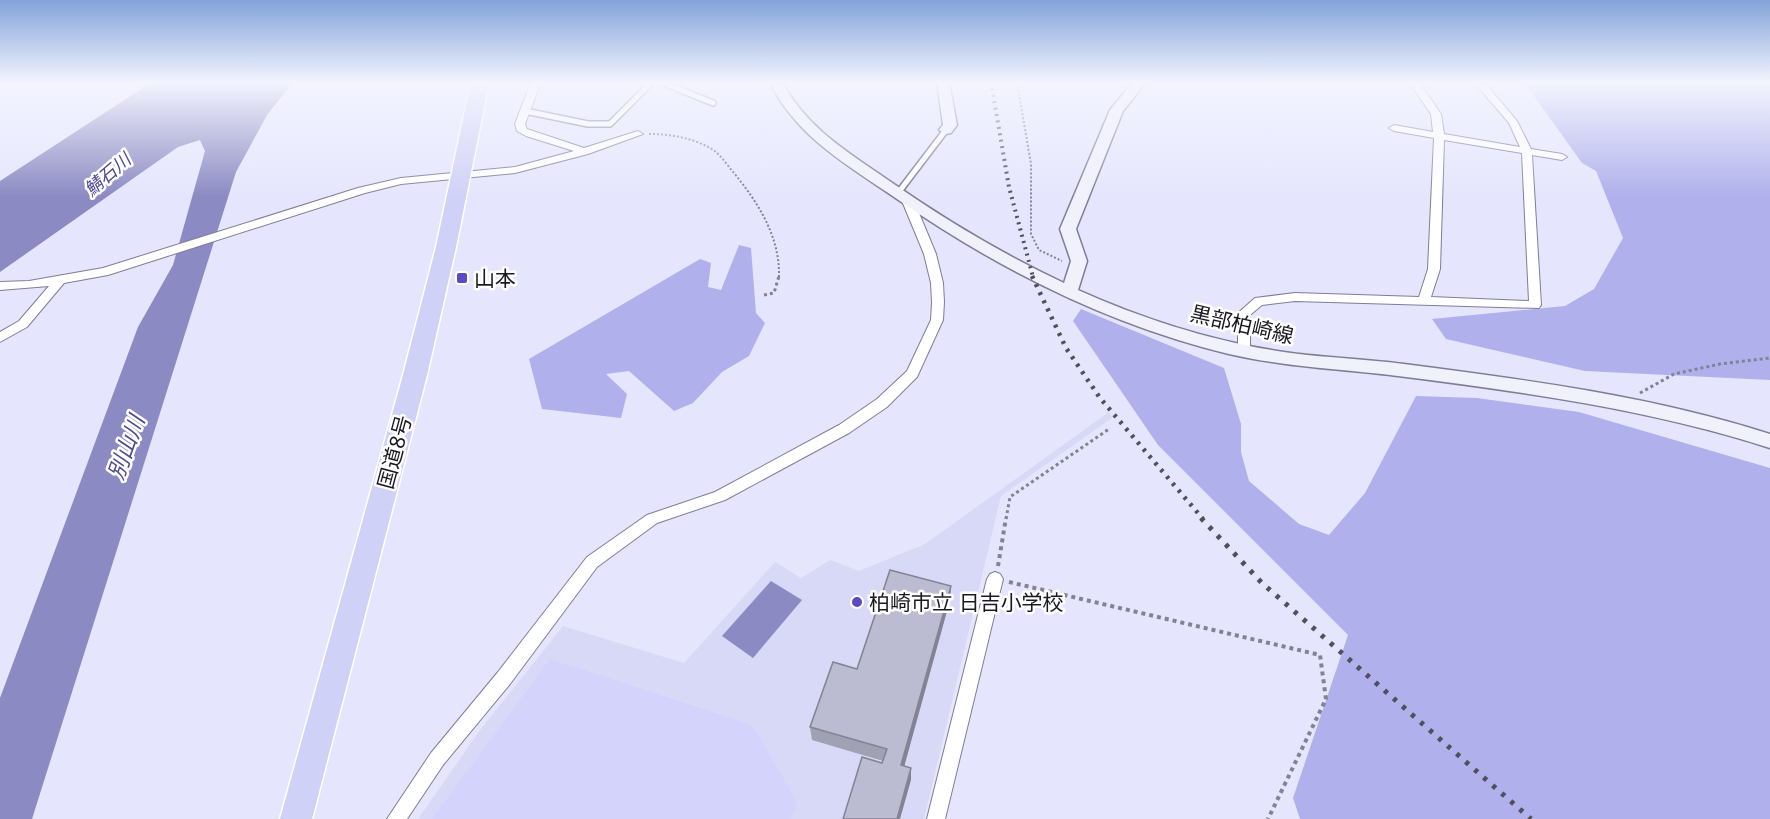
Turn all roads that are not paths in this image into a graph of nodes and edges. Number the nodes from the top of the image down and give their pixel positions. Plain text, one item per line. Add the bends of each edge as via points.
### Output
1 (471, 120) edge
2 (521, 120) edge
3 (570, 120) edge
4 (614, 120) edge
5 (800, 120) edge
6 (949, 120) edge
7 (1113, 120) edge
8 (1437, 120) edge
9 (1512, 120) edge
10 (1394, 128) dead end
11 (946, 130) joint
12 (638, 134) road end
13 (1439, 136) junction
14 (1527, 151) junction
15 (584, 152) junction
16 (1562, 157) dead end
17 (462, 174) junction
18 (903, 197) junction
19 (60, 280) junction
20 (0, 286) edge
21 (1070, 291) junction
22 (1424, 300) junction
23 (0, 338) edge
24 (1244, 351) junction
25 (1770, 441) edge
26 (995, 579) road end
27 (296, 819) edge
28 (396, 819) edge
29 (936, 819) edge

1 - 17 highway, 国道8号
2 - 15 street via 522,131 565,142
3 - 4 lane via 588,124 610,124
5 - 18 main road, 黒部柏崎線 via 812,133
6 - 11 main road
7 - 21 main road via 1068,229 1079,261
8 - 13 street
9 - 14 street
10 - 13 street
11 - 18 lane
12 - 15 street
13 - 14 street
13 - 22 street via 1434,269
14 - 16 street
14 - 22 street via 1535,305
15 - 17 street via 515,170
17 - 19 street via 362,190 135,263
17 - 27 highway, 国道8号 via 415,375
18 - 21 main road, 黒部柏崎線 via 986,251
18 - 28 street via 930,254 938,302 937,320 912,374 882,403 844,429 720,496 652,519 592,562 437,759
19 - 20 street
19 - 23 street via 23,324
21 - 24 main road, 黒部柏崎線 via 1183,334
22 - 24 street via 1295,297 1259,301 1244,313
24 - 25 main road, 黒部柏崎線 via 1626,401 1728,426
26 - 29 street

